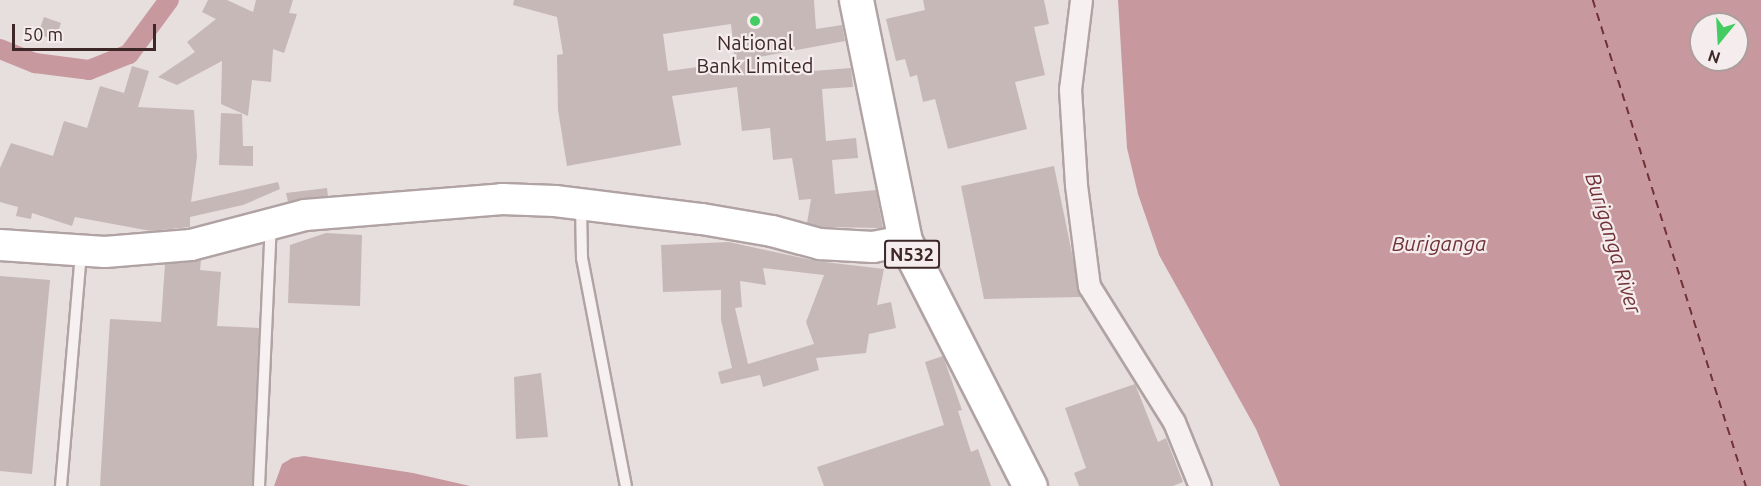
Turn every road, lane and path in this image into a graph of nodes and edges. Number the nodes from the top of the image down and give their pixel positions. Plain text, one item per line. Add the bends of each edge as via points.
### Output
1 (856, 0) edge
2 (1081, 0) edge
3 (581, 205) junction
4 (271, 225) junction
5 (905, 241) junction
6 (0, 245) edge
7 (81, 251) junction
8 (61, 486) edge
9 (259, 486) edge
10 (626, 486) edge
11 (1030, 486) edge
12 (1200, 486) edge

1 - 5 highway, N532
2 - 12 street via 1070,89 1076,185 1089,286 1174,422
3 - 4 street via 502,199 450,201 305,215
3 - 5 street via 760,229 820,244 873,247
3 - 10 lane via 582,258
4 - 7 street via 191,245
4 - 9 lane
5 - 11 highway, N532
6 - 7 street
7 - 8 lane

